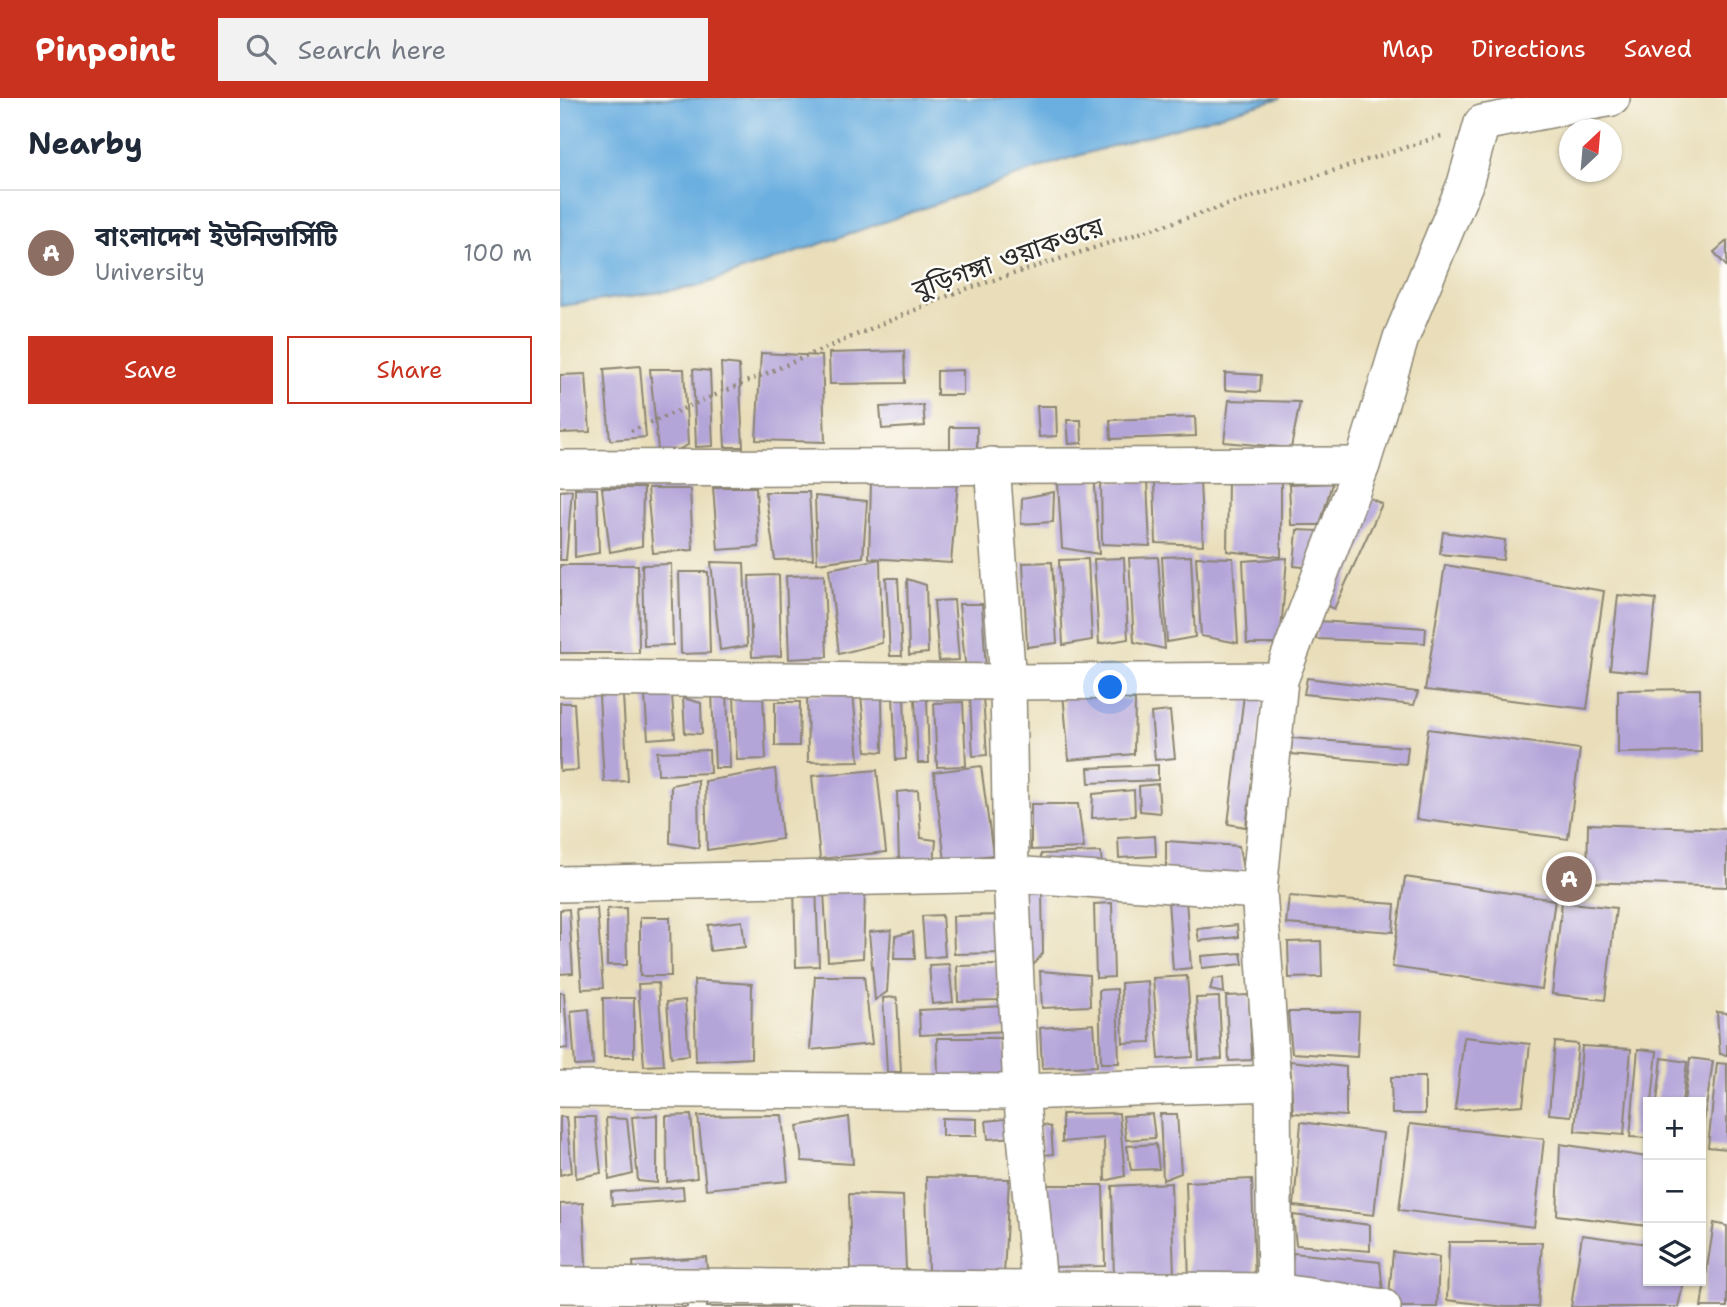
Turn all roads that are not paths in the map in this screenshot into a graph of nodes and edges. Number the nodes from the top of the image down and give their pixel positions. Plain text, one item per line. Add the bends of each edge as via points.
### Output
1 (1612, 98) edge
2 (992, 465) junction
3 (1362, 465) junction
4 (560, 468) edge
5 (560, 678) edge
6 (1280, 680) junction
7 (1008, 682) junction
8 (1011, 874) junction
9 (560, 884) edge
10 (1259, 891) junction
11 (1273, 1083) junction
12 (560, 1089) edge
13 (1021, 1092) junction
14 (560, 1285) edge
15 (1040, 1298) edge
16 (1275, 1299) edge
17 (1383, 1307) edge

1 - 3 street via 1482,123 1465,184 1401,338
2 - 3 street
2 - 4 street
2 - 7 street
3 - 6 street
5 - 7 street
6 - 7 street
6 - 10 street
7 - 8 street
8 - 9 street
8 - 10 street
8 - 13 street
10 - 11 street
11 - 13 street
11 - 16 street
12 - 13 street
13 - 15 street
14 - 15 street
15 - 16 street
16 - 17 street

